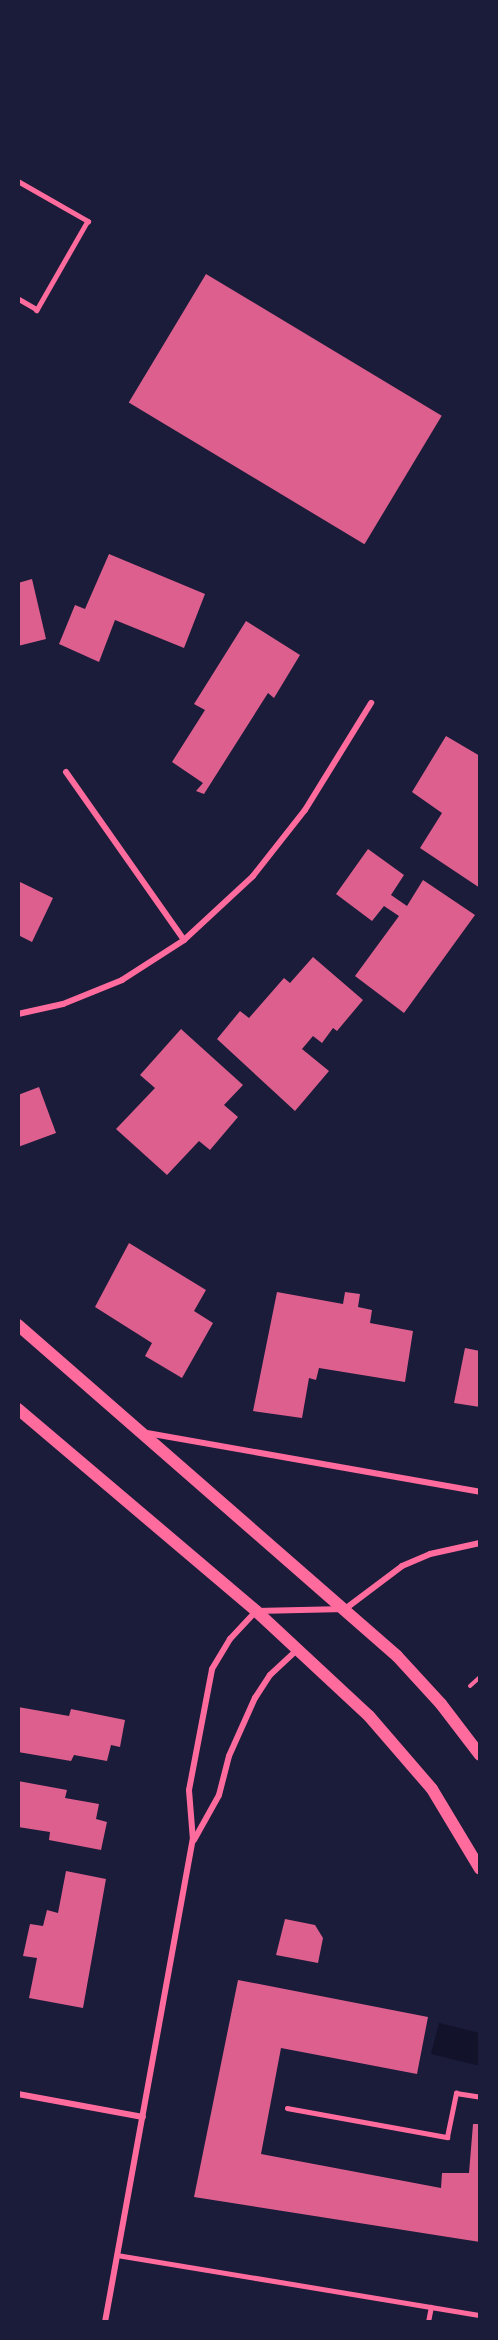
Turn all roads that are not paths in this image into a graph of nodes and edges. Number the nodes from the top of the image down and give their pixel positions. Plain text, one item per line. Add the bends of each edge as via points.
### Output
1 (18, 180) edge
2 (18, 299) edge
3 (370, 703) dead end
4 (66, 771) dead end
5 (184, 940) junction
6 (18, 1014) edge
7 (18, 1325) edge
8 (18, 1409) edge
9 (140, 1432) junction
10 (480, 1492) edge
11 (480, 1543) edge
12 (345, 1609) junction
13 (256, 1611) junction
14 (298, 1649) junction
15 (480, 1755) edge
16 (194, 1840) junction
17 (480, 1869) edge
18 (18, 2094) edge
19 (480, 2097) edge
20 (287, 2108) dead end
21 (142, 2117) junction
22 (117, 2254) junction
23 (431, 2307) junction
24 (480, 2315) edge
25 (105, 2322) edge
26 (428, 2322) edge

1 - 2 lane via 88,221 37,310
3 - 5 street via 305,810 253,876
4 - 5 street
5 - 6 street via 122,980 63,1004
7 - 9 main road
8 - 13 main road
9 - 10 street
9 - 12 main road
11 - 12 street via 430,1554 402,1566
12 - 13 street
12 - 15 main road via 441,1704
13 - 14 main road
13 - 16 street via 230,1639 212,1669 189,1790
14 - 16 street via 270,1675 255,1698 233,1746 219,1795
14 - 17 main road via 402,1752 455,1824
16 - 21 street
18 - 21 street
19 - 20 lane via 456,2093 447,2137
21 - 22 street
22 - 23 lane
22 - 25 street
23 - 24 lane
23 - 26 lane

